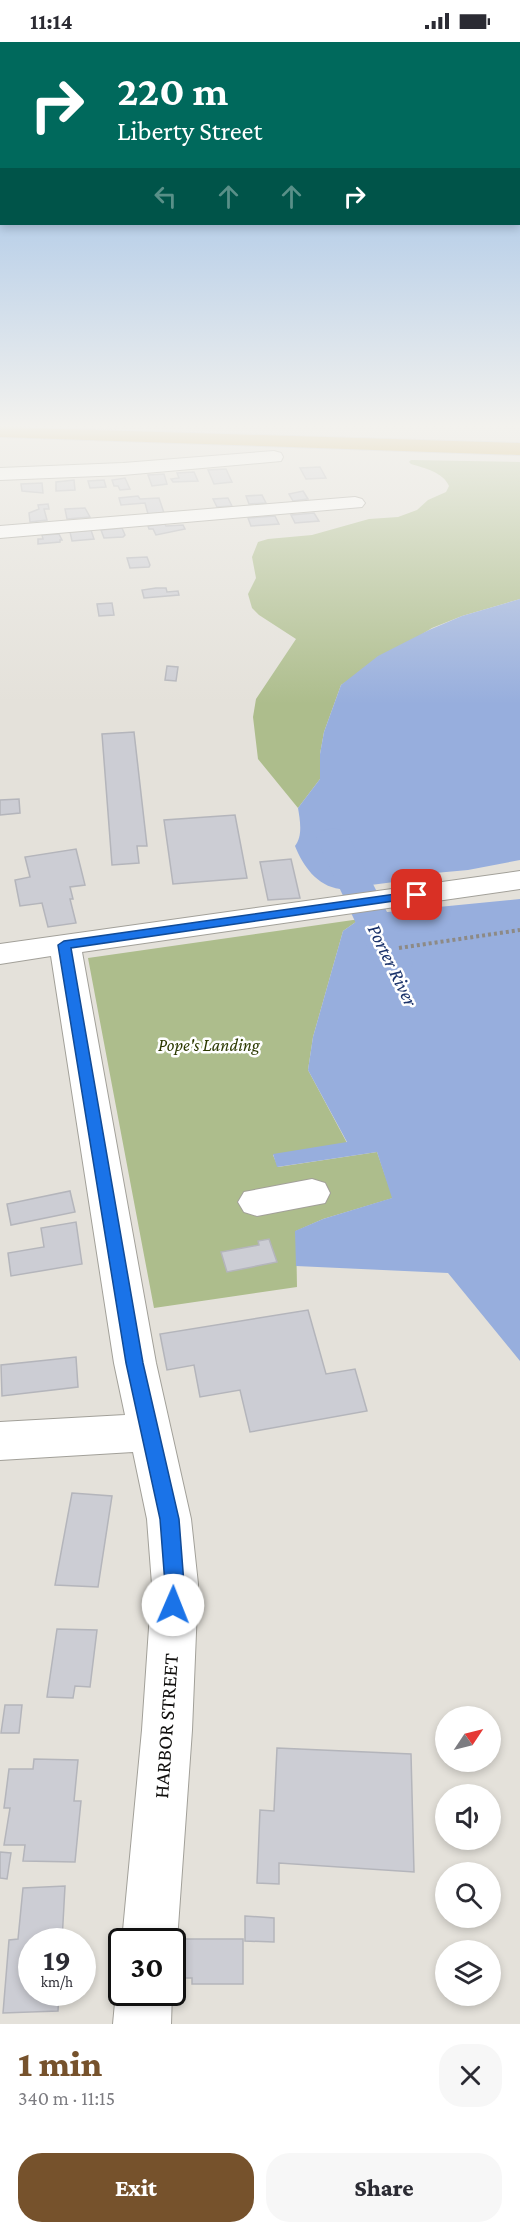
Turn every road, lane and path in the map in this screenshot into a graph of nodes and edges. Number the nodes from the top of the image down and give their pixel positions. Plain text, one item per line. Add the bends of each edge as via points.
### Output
1 (153, 519) edge
2 (0, 532) edge
3 (520, 880) edge
4 (520, 930) edge
5 (64, 945) junction
6 (399, 948) dead end
7 (0, 954) edge
8 (312, 1193) dead end
9 (257, 1202) dead end
10 (152, 1432) junction
11 (0, 1440) edge
12 (150, 1928) edge
13 (143, 2006) edge
14 (142, 2024) edge

1 - 2 street
3 - 5 street
4 - 6 path
5 - 7 street
5 - 10 street, HARBOR STREET via 135,1363
8 - 9 street
10 - 11 street
10 - 12 street, HARBOR STREET via 169,1519 175,1584
13 - 14 street

